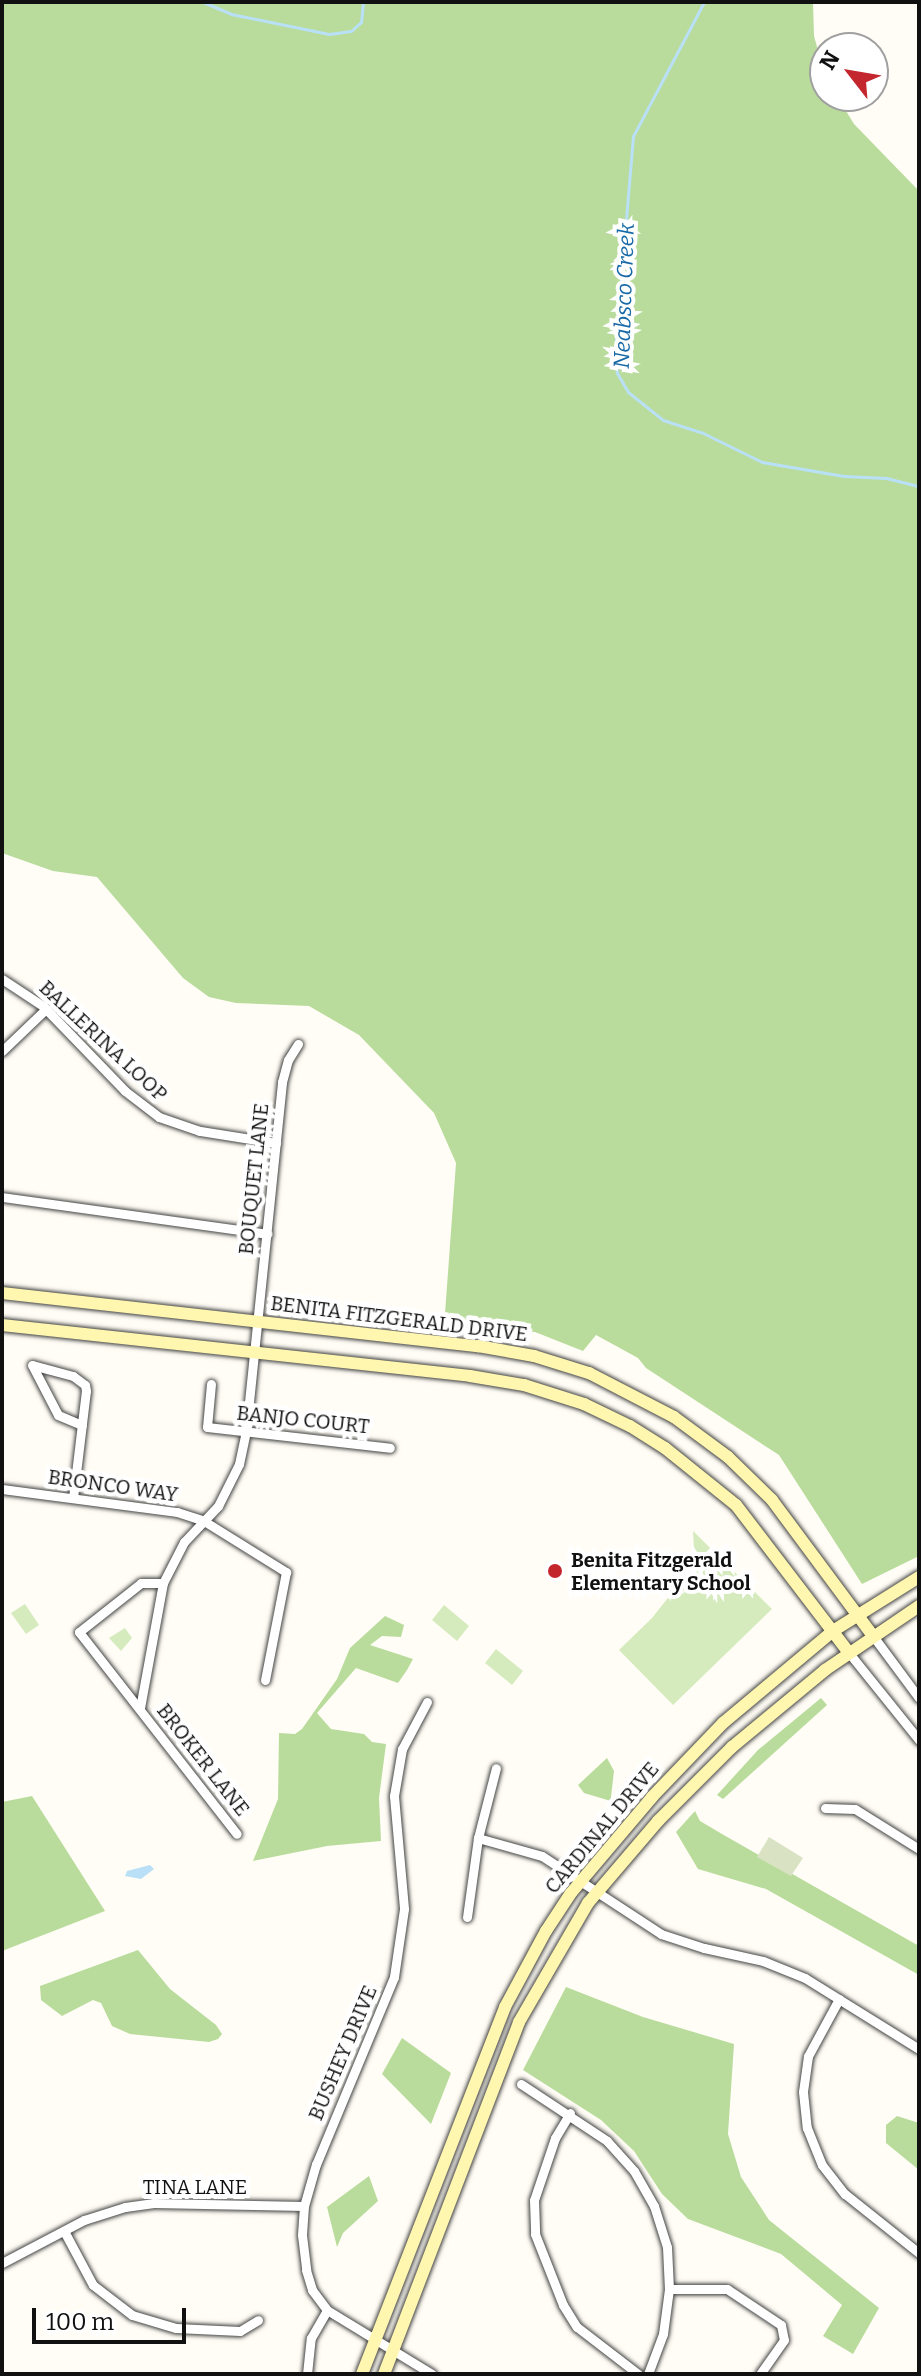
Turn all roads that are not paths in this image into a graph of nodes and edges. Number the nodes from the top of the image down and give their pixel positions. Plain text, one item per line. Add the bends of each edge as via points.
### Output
1 (2, 979) edge
2 (46, 1009) junction
3 (298, 1044) dead end
4 (2, 1051) edge
5 (276, 1143) junction
6 (2, 1197) edge
7 (267, 1234) junction
8 (2, 1293) edge
9 (258, 1321) junction
10 (2, 1325) edge
11 (253, 1352) junction
12 (211, 1384) dead end
13 (82, 1425) junction
14 (246, 1431) junction
15 (390, 1448) dead end
16 (2, 1489) edge
17 (73, 1498) junction
18 (204, 1521) junction
19 (919, 1577) edge
20 (163, 1583) junction
21 (919, 1606) edge
22 (857, 1614) junction
23 (833, 1631) junction
24 (873, 1636) junction
25 (849, 1653) junction
26 (265, 1680) dead end
27 (919, 1698) edge
28 (427, 1702) dead end
29 (140, 1708) junction
30 (919, 1740) edge
31 (496, 1768) dead end
32 (825, 1808) dead end
33 (237, 1834) dead end
34 (478, 1838) junction
35 (919, 1849) edge
36 (580, 1881) junction
37 (596, 1892) junction
38 (467, 1917) dead end
39 (839, 1999) junction
40 (919, 2049) edge
41 (521, 2084) dead end
42 (570, 2113) junction
43 (304, 2206) junction
44 (64, 2231) junction
45 (919, 2253) edge
46 (2, 2263) edge
47 (669, 2289) junction
48 (327, 2310) junction
49 (258, 2320) dead end
50 (377, 2340) junction
51 (394, 2349) junction
52 (307, 2374) edge
53 (362, 2374) edge
54 (384, 2374) edge
55 (432, 2374) edge
56 (638, 2374) edge
57 (648, 2374) edge
58 (760, 2374) edge

1 - 2 street, BALLERINA LOOP
2 - 4 street
2 - 5 street, BALLERINA LOOP via 125,1091 159,1117 200,1131
3 - 5 street, BOUQUET LANE via 285,1068
5 - 7 street, BOUQUET LANE
6 - 7 street
7 - 9 street, BOUQUET LANE
8 - 9 main road, BENITA FITZGERALD DRIVE
9 - 11 street, BROKER LANE
9 - 22 main road, BENITA FITZGERALD DRIVE via 506,1350 561,1363 621,1388 701,1435 755,1482
10 - 11 main road
11 - 14 street, BROKER LANE
11 - 23 main road via 498,1379 558,1394 620,1421 694,1469 736,1505
12 - 14 street, BANJO COURT via 207,1427
13 - 13 street via 82,1381 32,1365 58,1415
13 - 17 street
14 - 15 street, BANJO COURT
14 - 18 street, BROKER LANE via 232,1481
16 - 17 street, BRONCO WAY
17 - 18 street, BRONCO WAY via 166,1509
18 - 20 street, BROKER LANE via 184,1542
18 - 26 street, BRONCO WAY via 286,1572
19 - 22 main road, CARDINAL DRIVE
20 - 29 street, BROKER LANE
20 - 29 street, BROKER LANE via 141,1583 79,1632
21 - 24 main road, CARDINAL DRIVE
22 - 23 main road, CARDINAL DRIVE
22 - 24 main road, BENITA FITZGERALD DRIVE
23 - 25 main road
23 - 36 main road, CARDINAL DRIVE via 723,1723
24 - 25 main road, CARDINAL DRIVE
24 - 27 street
25 - 30 street
25 - 37 main road, CARDINAL DRIVE via 732,1747
28 - 43 street, BUSHEY DRIVE via 402,1749 394,1796 404,1909 394,1977 316,2164
29 - 33 street, BROKER LANE
31 - 34 street
32 - 35 street via 855,1809
34 - 36 street via 522,1848
34 - 38 street
36 - 37 street
36 - 50 main road, CARDINAL DRIVE via 505,2007
37 - 39 street via 661,1934 785,1968
37 - 51 main road, CARDINAL DRIVE via 519,2022
39 - 40 street
39 - 45 street via 806,2065 807,2128 822,2165 845,2194
41 - 42 street
42 - 47 street via 607,2141 644,2186 661,2226
42 - 56 street via 555,2138 534,2200 535,2234 577,2327
43 - 44 street, TINA LANE via 146,2203 104,2212
43 - 48 street, BUSHEY DRIVE via 306,2270
44 - 46 street, TINA LANE
44 - 49 street via 93,2285 132,2315 176,2328 240,2331
47 - 57 street via 663,2334
47 - 58 street via 727,2289 781,2325 784,2340
48 - 50 street, BUSHEY DRIVE
48 - 52 street via 311,2338
50 - 51 street, BUSHEY DRIVE
50 - 53 main road, CARDINAL DRIVE
51 - 54 main road, CARDINAL DRIVE
51 - 55 street, BUSHEY DRIVE

